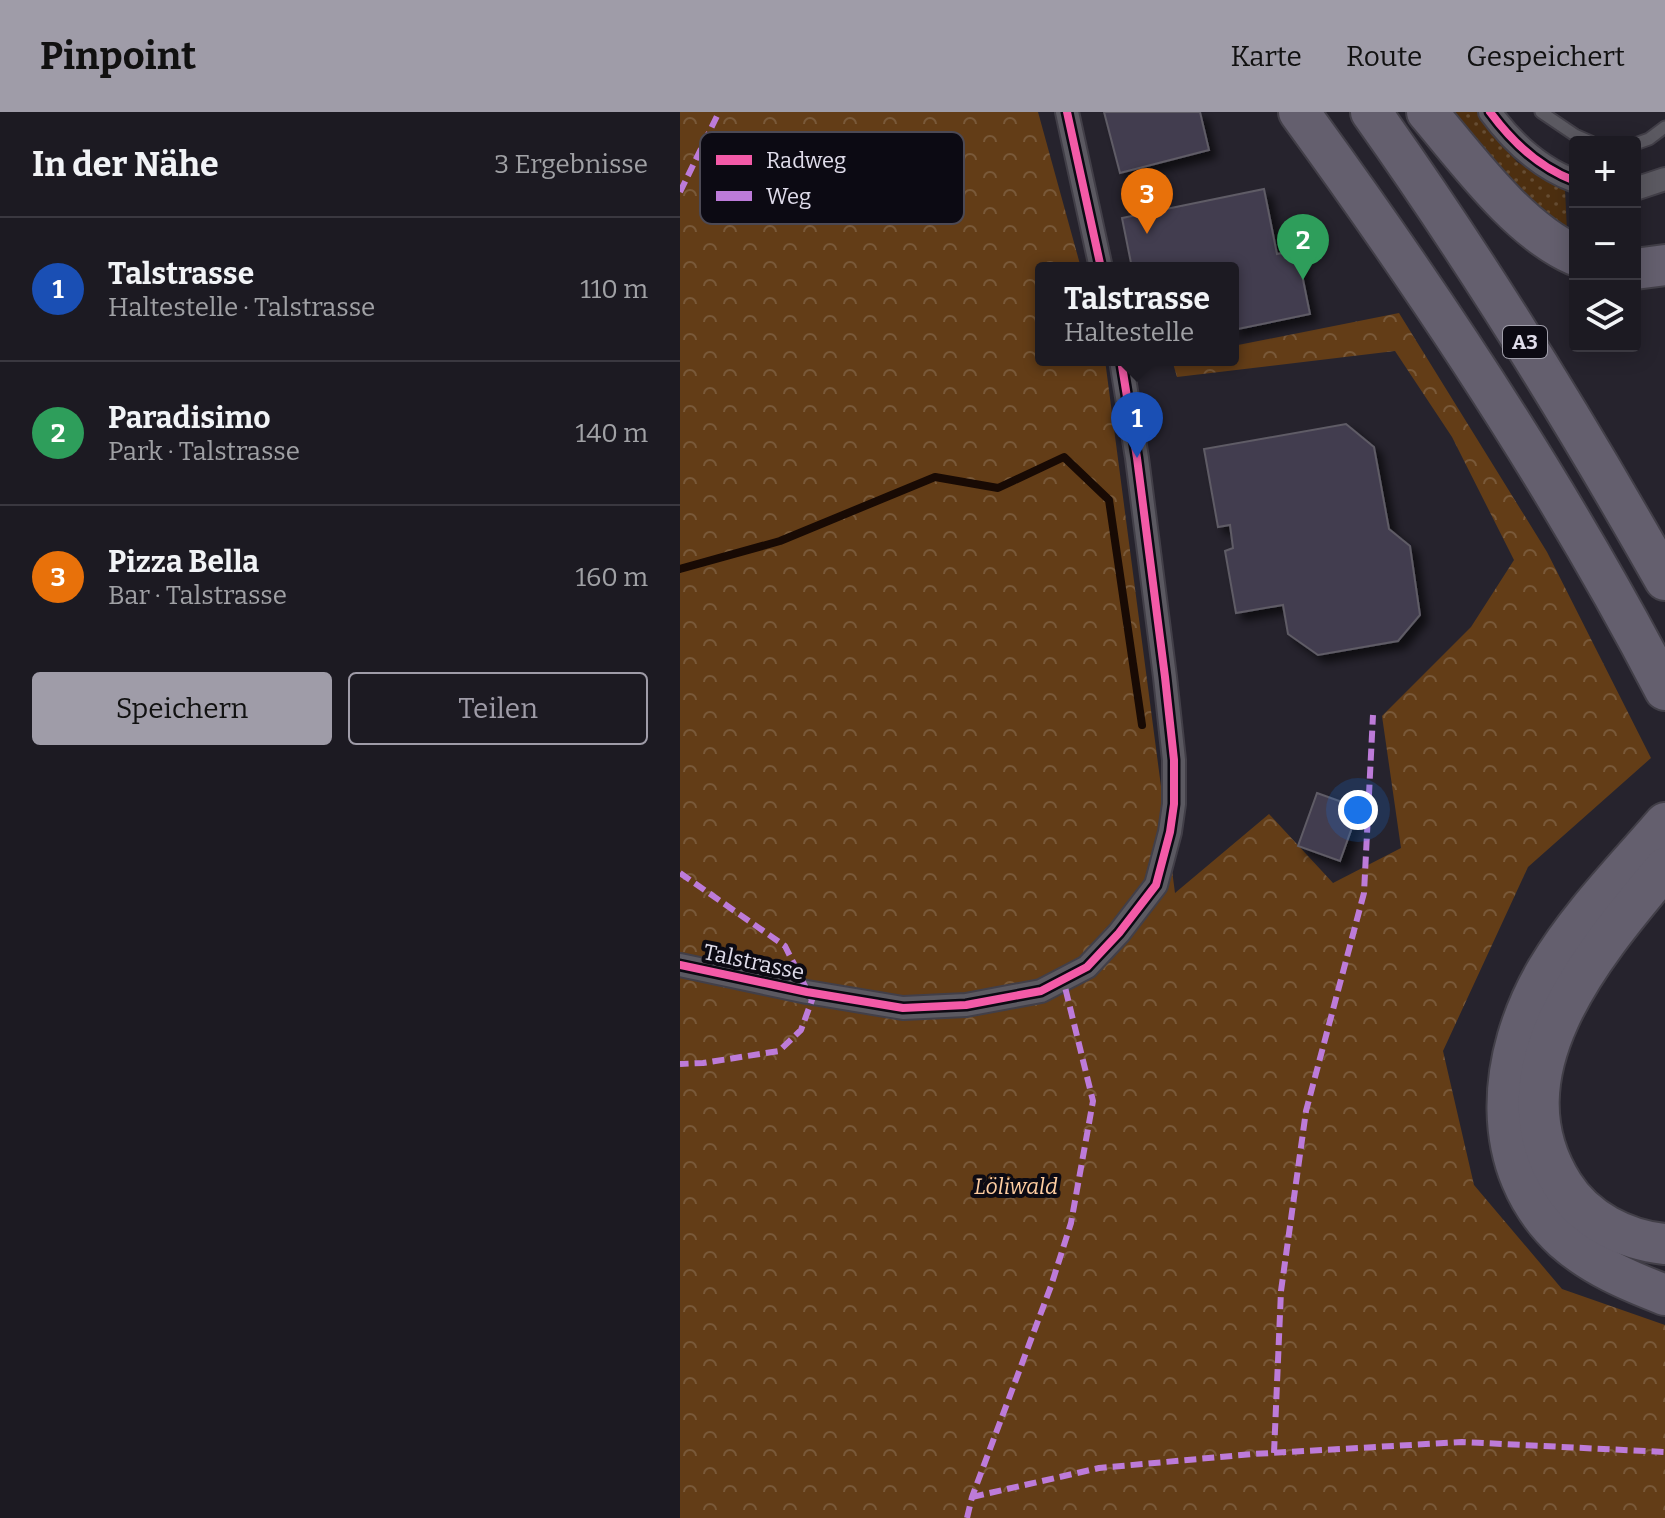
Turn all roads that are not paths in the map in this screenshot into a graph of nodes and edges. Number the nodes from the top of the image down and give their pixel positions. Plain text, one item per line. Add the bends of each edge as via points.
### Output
1 (1067, 112) edge
2 (1299, 112) edge
3 (1371, 112) edge
4 (1427, 112) edge
5 (1490, 112) edge
6 (1541, 112) edge
7 (1665, 127) edge
8 (1577, 136) edge
9 (1641, 142) edge
10 (1569, 179) edge
11 (1665, 179) edge
12 (1641, 187) edge
13 (1569, 251) edge
14 (1100, 262) edge
15 (1665, 265) edge
16 (1641, 268) edge
17 (1122, 366) edge
18 (1665, 580) edge
19 (1665, 690) edge
20 (1665, 823) edge
21 (1665, 868) edge
22 (680, 965) edge
23 (1665, 1244) edge
24 (1665, 1295) edge

1 - 14 street
2 - 19 highway, A3 via 1499,405
3 - 18 highway, A3 via 1543,371
4 - 13 highway via 1505,202
5 - 10 street via 1523,149
6 - 8 lane
7 - 9 lane
11 - 12 street
15 - 16 highway
17 - 22 street, Talstrasse via 1174,760 1170,832 1156,885 1087,967 1041,991 966,1005 903,1008
20 - 24 highway via 1584,917 1547,970 1516,1044 1507,1105 1516,1165 1547,1221 1603,1268
21 - 23 highway via 1565,1005 1547,1051 1539,1106 1548,1156 1572,1197 1608,1227

